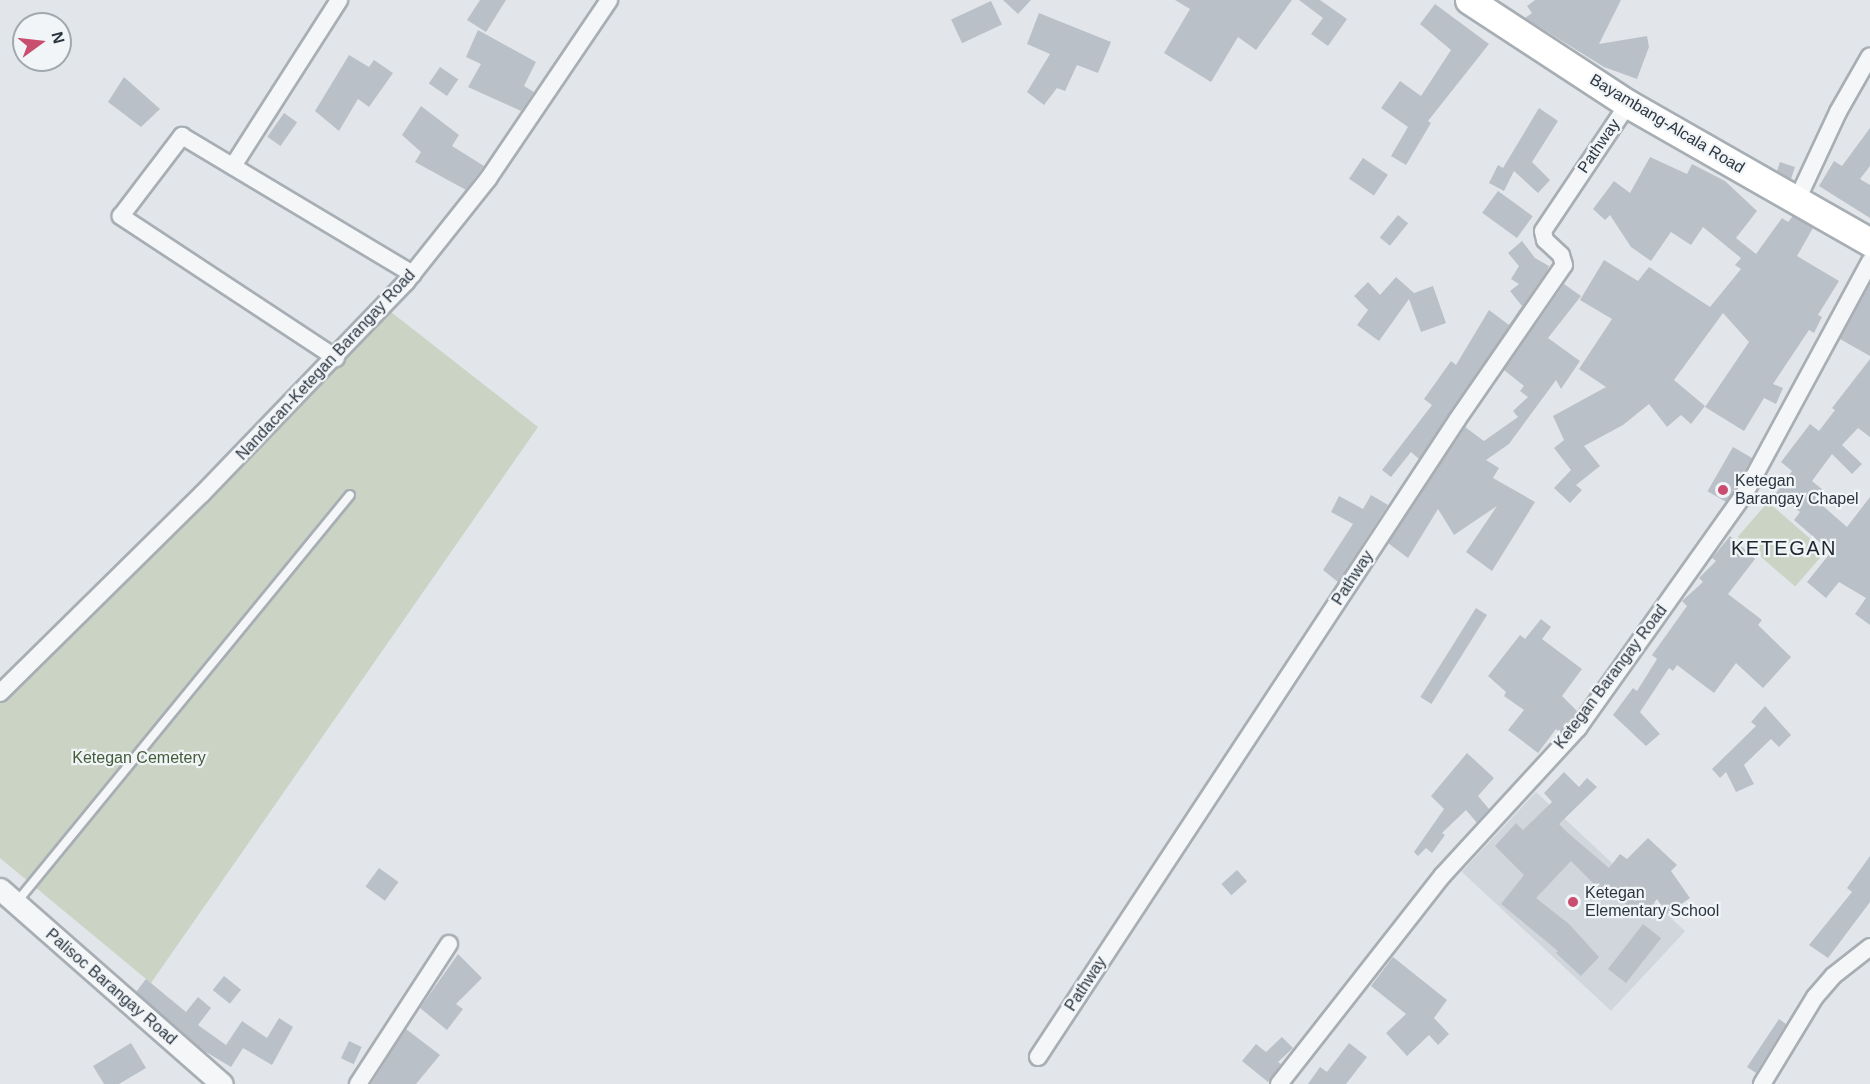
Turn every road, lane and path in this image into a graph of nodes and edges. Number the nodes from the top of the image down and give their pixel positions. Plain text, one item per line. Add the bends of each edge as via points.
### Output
1 (339, 0) edge
2 (609, 0) edge
3 (1469, 0) edge
4 (1870, 56) edge
5 (1628, 104) junction
6 (233, 166) junction
7 (1797, 200) junction
8 (1870, 242) edge
9 (1870, 262) edge
10 (413, 274) junction
11 (336, 358) junction
12 (350, 495) dead end
13 (0, 693) edge
14 (8, 896) edge
15 (449, 944) dead end
16 (1870, 947) edge
17 (1038, 1057) dead end
18 (222, 1084) edge
19 (358, 1084) edge
20 (1279, 1084) edge
21 (1762, 1084) edge

1 - 6 street
2 - 10 street, Nandacan-Ketegan Barangay Road via 488,179
3 - 5 main road, Bayambang-Alcala Road
4 - 7 street via 1838,112
5 - 7 main road, Bayambang-Alcala Road
5 - 17 street, Pathway via 1544,231 1545,240 1561,255 1564,265 1457,420
6 - 10 street
6 - 11 street via 182,136 121,216
7 - 8 main road, Bayambang-Alcala Road
9 - 20 street, Ketegan Barangay Road via 1745,493 1578,728 1443,875
10 - 11 street, Nandacan-Ketegan Barangay Road
11 - 13 street, Nandacan-Ketegan Barangay Road
12 - 14 lane
14 - 18 street, Palisoc Barangay Road
15 - 19 street
16 - 21 street via 1833,976 1815,997

